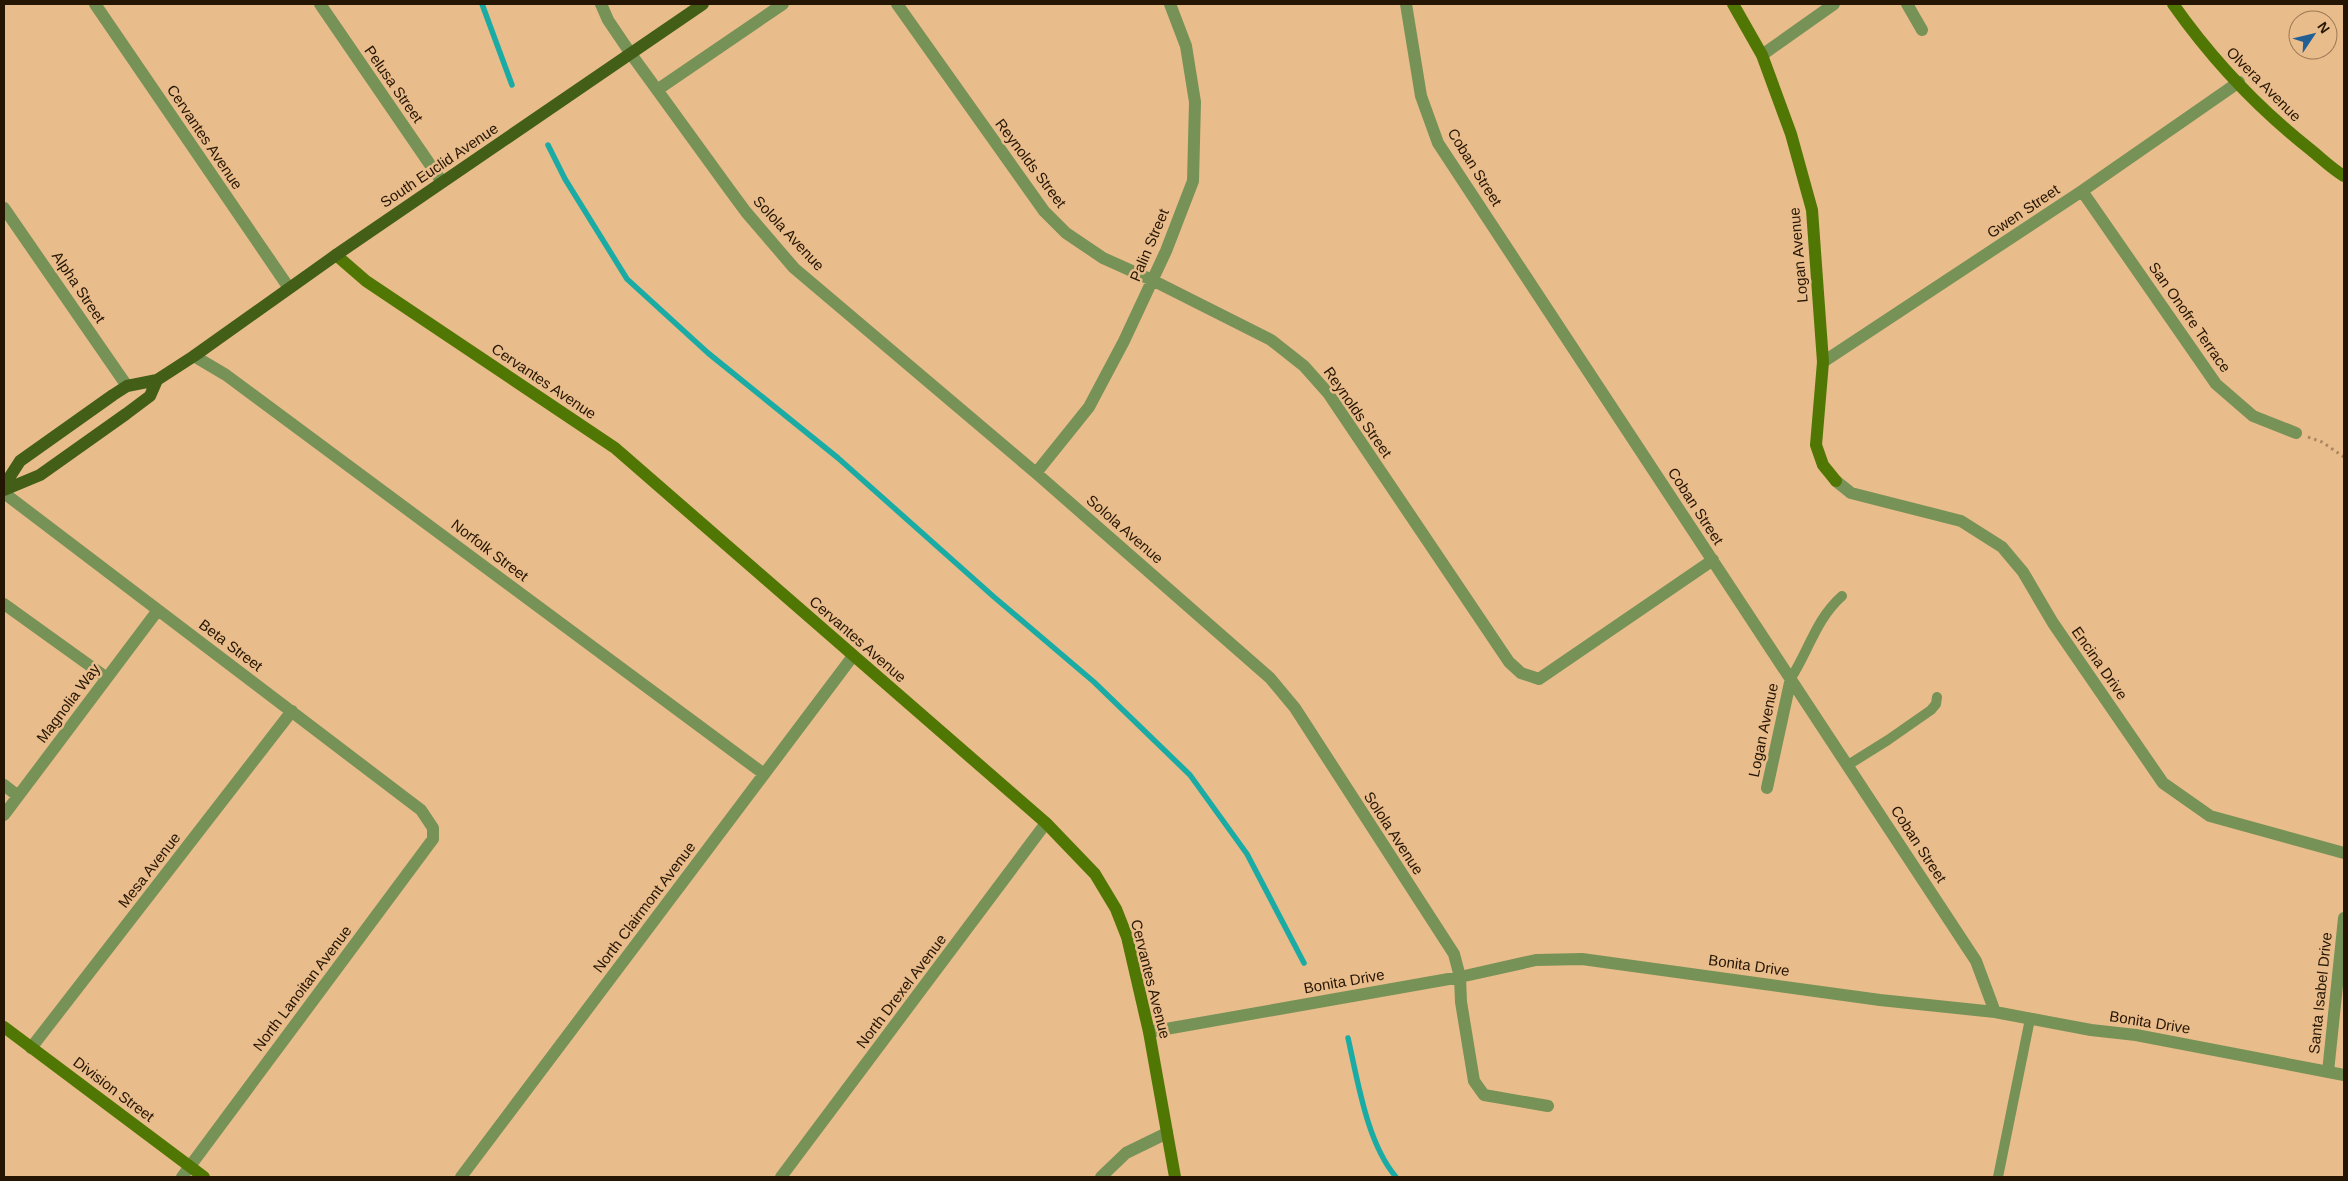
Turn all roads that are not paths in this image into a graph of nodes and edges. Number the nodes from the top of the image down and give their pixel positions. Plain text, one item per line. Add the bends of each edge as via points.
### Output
1 (94, 4) edge
2 (320, 4) edge
3 (703, 4) edge
4 (783, 4) edge
5 (897, 4) edge
6 (1170, 4) edge
7 (1406, 4) edge
8 (1733, 4) edge
9 (1834, 4) edge
10 (1907, 4) edge
11 (2173, 4) edge
12 (605, 5) edge
13 (1922, 30) dead end
14 (631, 54) junction
15 (1762, 55) junction
16 (2239, 82) junction
17 (657, 90) junction
18 (2344, 176) edge
19 (442, 182) junction
20 (2082, 191) junction
21 (4, 208) edge
22 (336, 255) junction
23 (1152, 280) junction
24 (289, 288) junction
25 (194, 356) junction
26 (1823, 362) junction
27 (157, 380) junction
28 (127, 386) junction
29 (2296, 433) road end
30 (1036, 473) junction
31 (1836, 481) joint
32 (4, 489) edge
33 (1713, 560) junction
34 (1842, 596) dead end
35 (4, 604) edge
36 (158, 610) junction
37 (853, 656) junction
38 (107, 678) junction
39 (1791, 678) junction
40 (1937, 697) dead end
41 (292, 712) junction
42 (1848, 765) junction
43 (764, 774) junction
44 (4, 785) edge
45 (1767, 788) dead end
46 (18, 796) junction
47 (4, 815) edge
48 (1046, 823) junction
49 (433, 828) joint
50 (2344, 853) edge
51 (2344, 918) edge
52 (1460, 976) junction
53 (1995, 1012) junction
54 (2030, 1019) junction
55 (4, 1027) edge
56 (1149, 1032) junction
57 (31, 1048) junction
58 (2328, 1072) junction
59 (2344, 1075) edge
60 (1548, 1106) dead end
61 (1167, 1133) junction
62 (189, 1166) junction
63 (182, 1177) edge
64 (204, 1177) edge
65 (461, 1177) edge
66 (781, 1177) edge
67 (1100, 1177) edge
68 (1174, 1177) edge
69 (1998, 1177) edge

1 - 24 street, Cervantes Avenue
2 - 19 street, Pelusa Street
3 - 14 main road, South Euclid Avenue
4 - 17 street
5 - 23 street, Reynolds Street via 1044,211 1066,233 1102,258
6 - 23 street, Palin Street via 1186,46 1195,102 1194,168 1193,181
7 - 33 street, Coban Street via 1421,96 1438,143
8 - 15 street, Logan Avenue
9 - 15 street
10 - 13 street
11 - 16 street, Olvera Avenue via 2198,39
12 - 14 street, Solola Avenue via 608,20
14 - 17 street, Solola Avenue
14 - 19 main road, South Euclid Avenue
15 - 26 street, Logan Avenue via 1791,134 1812,210
16 - 18 street, Olvera Avenue via 2292,135
16 - 20 street, Gwen Street
17 - 30 street, Solola Avenue via 746,212 794,268
19 - 22 main road, South Euclid Avenue
20 - 26 street, Gwen Street
20 - 29 street, San Onofre Terrace via 2216,384 2253,416
21 - 28 street, Alpha Street
22 - 24 main road, South Euclid Avenue
22 - 37 street, Cervantes Avenue via 366,281 616,448
23 - 30 street, Palin Street via 1089,406
23 - 33 street, Reynolds Street via 1271,340 1304,366 1333,401 1509,662 1521,673 1539,679
24 - 25 main road, South Euclid Avenue
25 - 27 main road, South Euclid Avenue
25 - 43 street, Norfolk Street via 226,375
26 - 31 street, Logan Avenue via 1816,445 1823,465
27 - 28 main road
27 - 32 main road via 150,396 126,414 40,475
28 - 32 main road via 20,461
30 - 52 street, Solola Avenue via 1270,678 1295,708 1454,954
31 - 50 street, Encina Drive via 1851,493 1961,521 2002,547 2024,572 2053,623 2163,783 2210,816
32 - 36 street, Beta Street
33 - 39 street, Coban Street
34 - 39 lane via 1818,623 1805,657
35 - 38 street
36 - 38 street, Magnolia Way
36 - 41 street, Beta Street
37 - 43 street, North Clairmont Avenue
37 - 48 street, Cervantes Avenue
38 - 46 street, Magnolia Way
39 - 42 street, Coban Street
39 - 45 street, Logan Avenue
40 - 42 lane via 1931,710
41 - 49 street, Beta Street via 421,810
41 - 57 street, Mesa Avenue
42 - 53 street, Coban Street via 1976,961
43 - 65 street, North Clairmont Avenue
44 - 46 street
46 - 47 street, Magnolia Way
48 - 56 street, Cervantes Avenue via 1095,874 1116,909 1127,937
48 - 66 street, North Drexel Avenue
49 - 62 street, North Lanoitan Avenue via 434,839
51 - 58 street, Santa Isabel Drive
52 - 53 street, Bonita Drive via 1536,960 1582,959 1880,1000
52 - 56 street, Bonita Drive
52 - 60 street, Solola Avenue via 1474,1081 1484,1095
53 - 54 street, Bonita Drive
54 - 58 street, Bonita Drive via 2136,1035
54 - 69 lane
55 - 57 street, Division Street
56 - 61 street, Cervantes Avenue
57 - 62 street, Division Street
58 - 59 street, Bonita Drive
61 - 67 street via 1126,1154
61 - 68 street, Cervantes Avenue
62 - 63 street, North Lanoitan Avenue
62 - 64 street, Division Street

